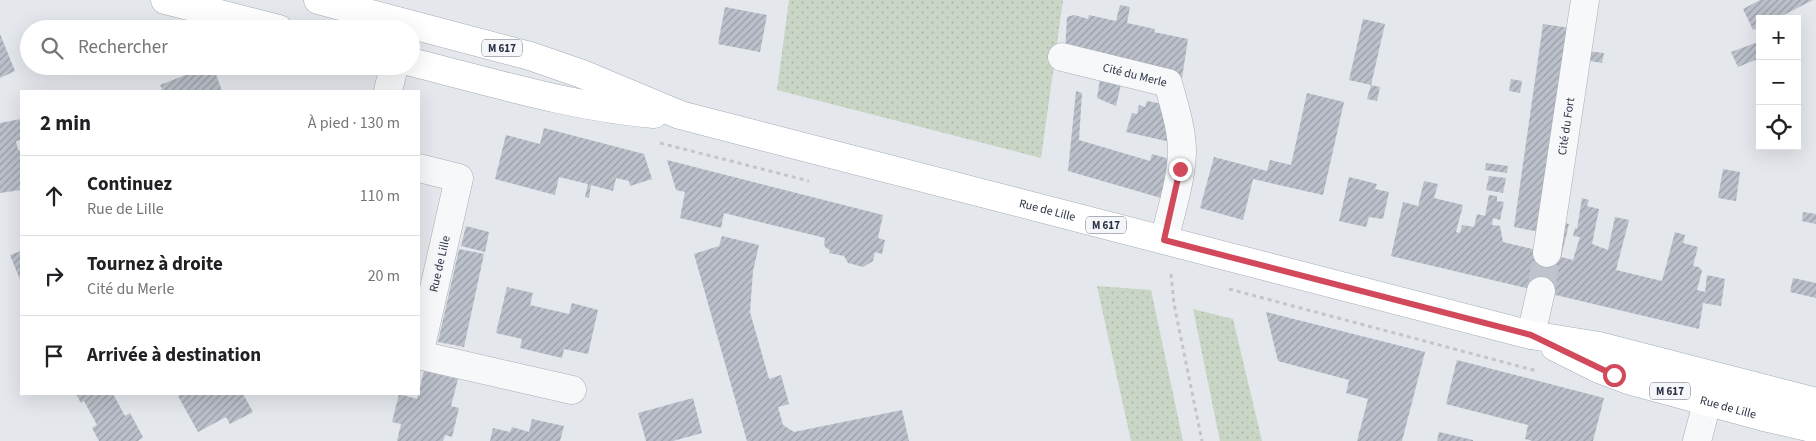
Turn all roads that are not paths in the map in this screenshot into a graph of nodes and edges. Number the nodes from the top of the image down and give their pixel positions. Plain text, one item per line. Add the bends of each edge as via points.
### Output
1 (165, 0) edge
2 (318, 0) edge
3 (1586, 0) edge
4 (243, 20) edge
5 (384, 20) edge
6 (420, 29) edge
7 (1062, 57) dead end
8 (420, 64) edge
9 (392, 75) edge
10 (388, 90) edge
11 (680, 116) junction
12 (420, 168) edge
13 (1164, 240) junction
14 (1547, 253) tunnel mouth
15 (1541, 290) tunnel mouth
16 (1531, 335) junction
17 (420, 350) edge
18 (420, 354) edge
19 (1714, 376) junction
20 (572, 390) dead end
21 (1708, 402) junction
22 (1816, 402) edge
23 (1816, 429) edge
24 (1697, 441) edge

1 - 4 main road
2 - 5 main road, Rue de Lille / M 617
3 - 14 street, Cité du Fort
6 - 11 main road, Rue de Lille / M 617 via 468,39 562,66
7 - 13 street, Cité du Merle via 1168,83 1182,151
8 - 11 main road, Rue de Lille / M 617 via 570,102 628,112
9 - 10 street
11 - 13 main road, Rue de Lille / M 617
12 - 17 street, Rue de Lille via 459,178
13 - 16 main road, Rue de Lille / M 617
15 - 16 street
16 - 19 main road, Rue de Lille / M 617 via 1599,346
16 - 21 main road, Rue de Lille / M 617 via 1614,375
18 - 20 street, Rue de Lille
19 - 21 street
19 - 22 main road, Rue de Lille / M 617
21 - 23 main road, Rue de Lille / M 617
21 - 24 street

